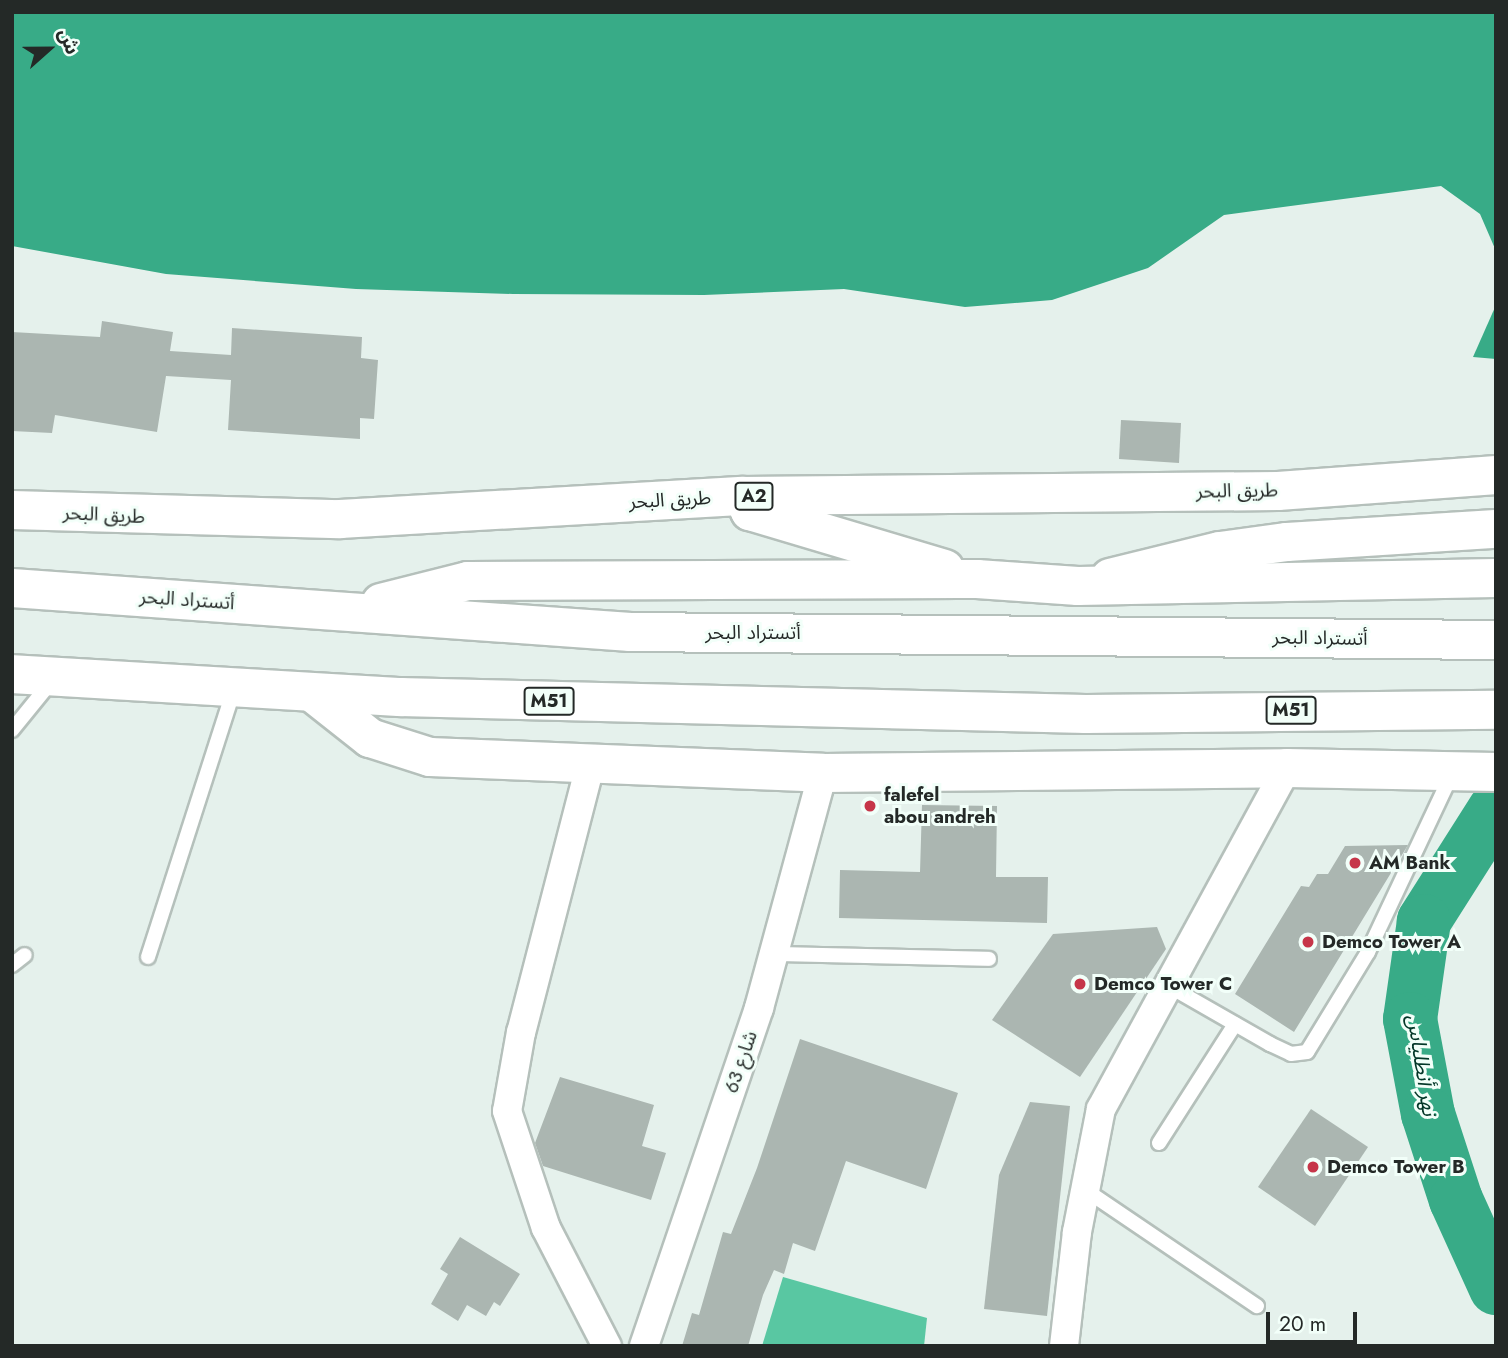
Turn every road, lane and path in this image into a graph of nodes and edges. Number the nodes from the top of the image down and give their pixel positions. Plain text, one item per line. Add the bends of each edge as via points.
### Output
1 (1496, 475) edge
2 (743, 496) junction
3 (12, 510) edge
4 (1496, 529) edge
5 (977, 579) junction
6 (1496, 580) edge
7 (1078, 586) junction
8 (12, 588) edge
9 (348, 611) junction
10 (1496, 640) edge
11 (12, 674) edge
12 (56, 677) junction
13 (234, 688) junction
14 (313, 693) junction
15 (1496, 710) edge
16 (12, 730) edge
17 (590, 766) junction
18 (1287, 768) junction
19 (1482, 771) edge
20 (823, 773) junction
21 (775, 954) junction
22 (24, 955) dead end
23 (148, 957) dead end
24 (989, 959) dead end
25 (12, 965) edge
26 (1167, 985) junction
27 (1235, 1024) junction
28 (1159, 1143) dead end
29 (1084, 1189) junction
30 (1257, 1306) dead end
31 (607, 1346) edge
32 (643, 1346) edge
33 (1064, 1346) edge

1 - 2 highway, طريق البحر / A2 via 1278,491
2 - 3 highway, طريق البحر / A2 via 340,519
2 - 5 highway via 750,511
4 - 7 highway via 1287,541 1220,551
5 - 7 highway
5 - 9 highway via 468,581
6 - 7 highway via 1443,577
8 - 9 highway, أتستراد البحر
9 - 10 highway, أتستراد البحر via 630,632
11 - 12 highway, M51
12 - 13 highway, M51
12 - 16 lane
13 - 14 highway, M51
13 - 23 lane
14 - 15 highway, M51 via 1086,713
14 - 17 highway via 370,738 430,758
17 - 20 highway
17 - 31 street via 521,1032 507,1111 547,1228
18 - 19 highway
18 - 20 highway
18 - 26 street
19 - 27 lane via 1307,1052 1291,1054
20 - 21 street, شارع 63
21 - 24 lane
21 - 32 street, شارع 63
22 - 25 lane
26 - 27 lane
26 - 29 street via 1101,1110
27 - 28 lane
29 - 30 lane
29 - 33 street

